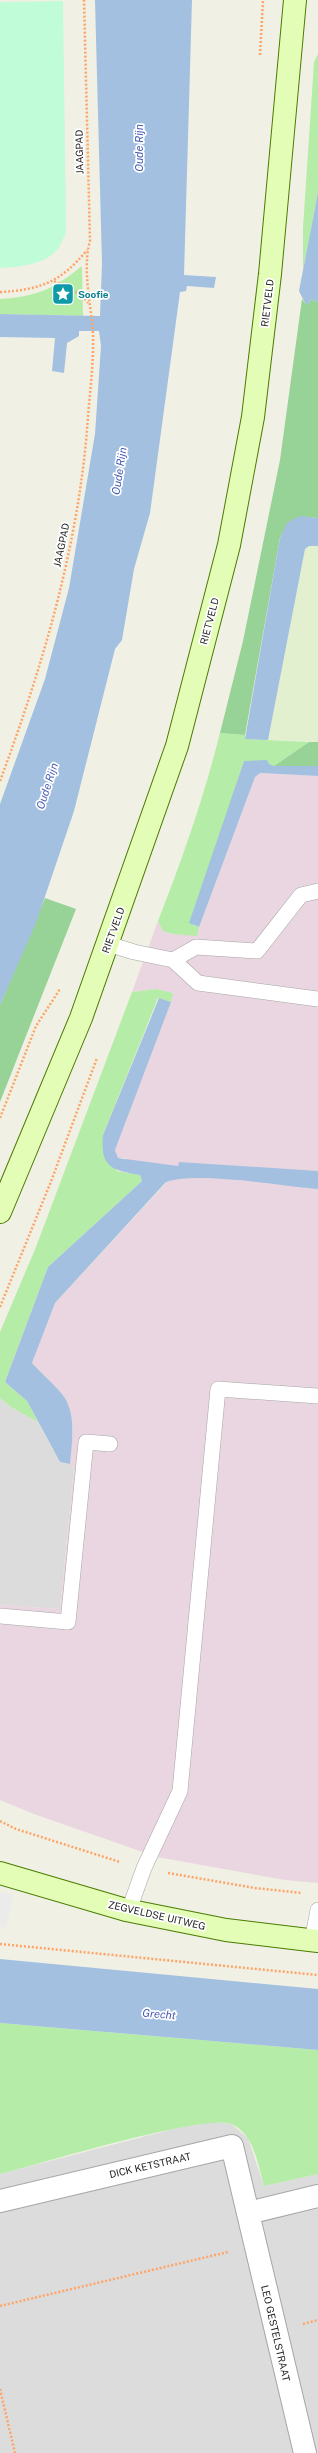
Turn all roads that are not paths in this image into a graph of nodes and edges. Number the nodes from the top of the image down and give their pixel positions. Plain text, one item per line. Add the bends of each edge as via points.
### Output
1 (295, 0) edge
2 (318, 891) edge
3 (108, 944) junction
4 (173, 960) junction
5 (318, 999) edge
6 (0, 1212) edge
7 (318, 1396) edge
8 (110, 1444) dead end
9 (0, 1616) edge
10 (0, 1873) edge
11 (129, 1910) junction
12 (318, 1910) edge
13 (315, 1941) edge
14 (318, 2196) edge
15 (0, 2201) edge
16 (248, 2213) junction
17 (305, 2453) edge

1 - 3 main road, RIETVELD via 270,274 253,417 229,545 177,746
2 - 4 lane via 301,895 257,951 196,947
3 - 4 lane
3 - 6 main road, RIETVELD via 81,1018
4 - 5 lane via 198,983
7 - 11 lane via 218,1388 180,1791 144,1868
8 - 9 lane via 86,1442 68,1622
10 - 11 main road, ZEGVELDSE UITWEG
11 - 13 main road, ZEGVELDSE UITWEG via 226,1930
12 - 13 lane
14 - 16 street
15 - 16 street, DICK KETSTRAAT via 232,2146
16 - 17 street, LEO GESTELSTRAAT

